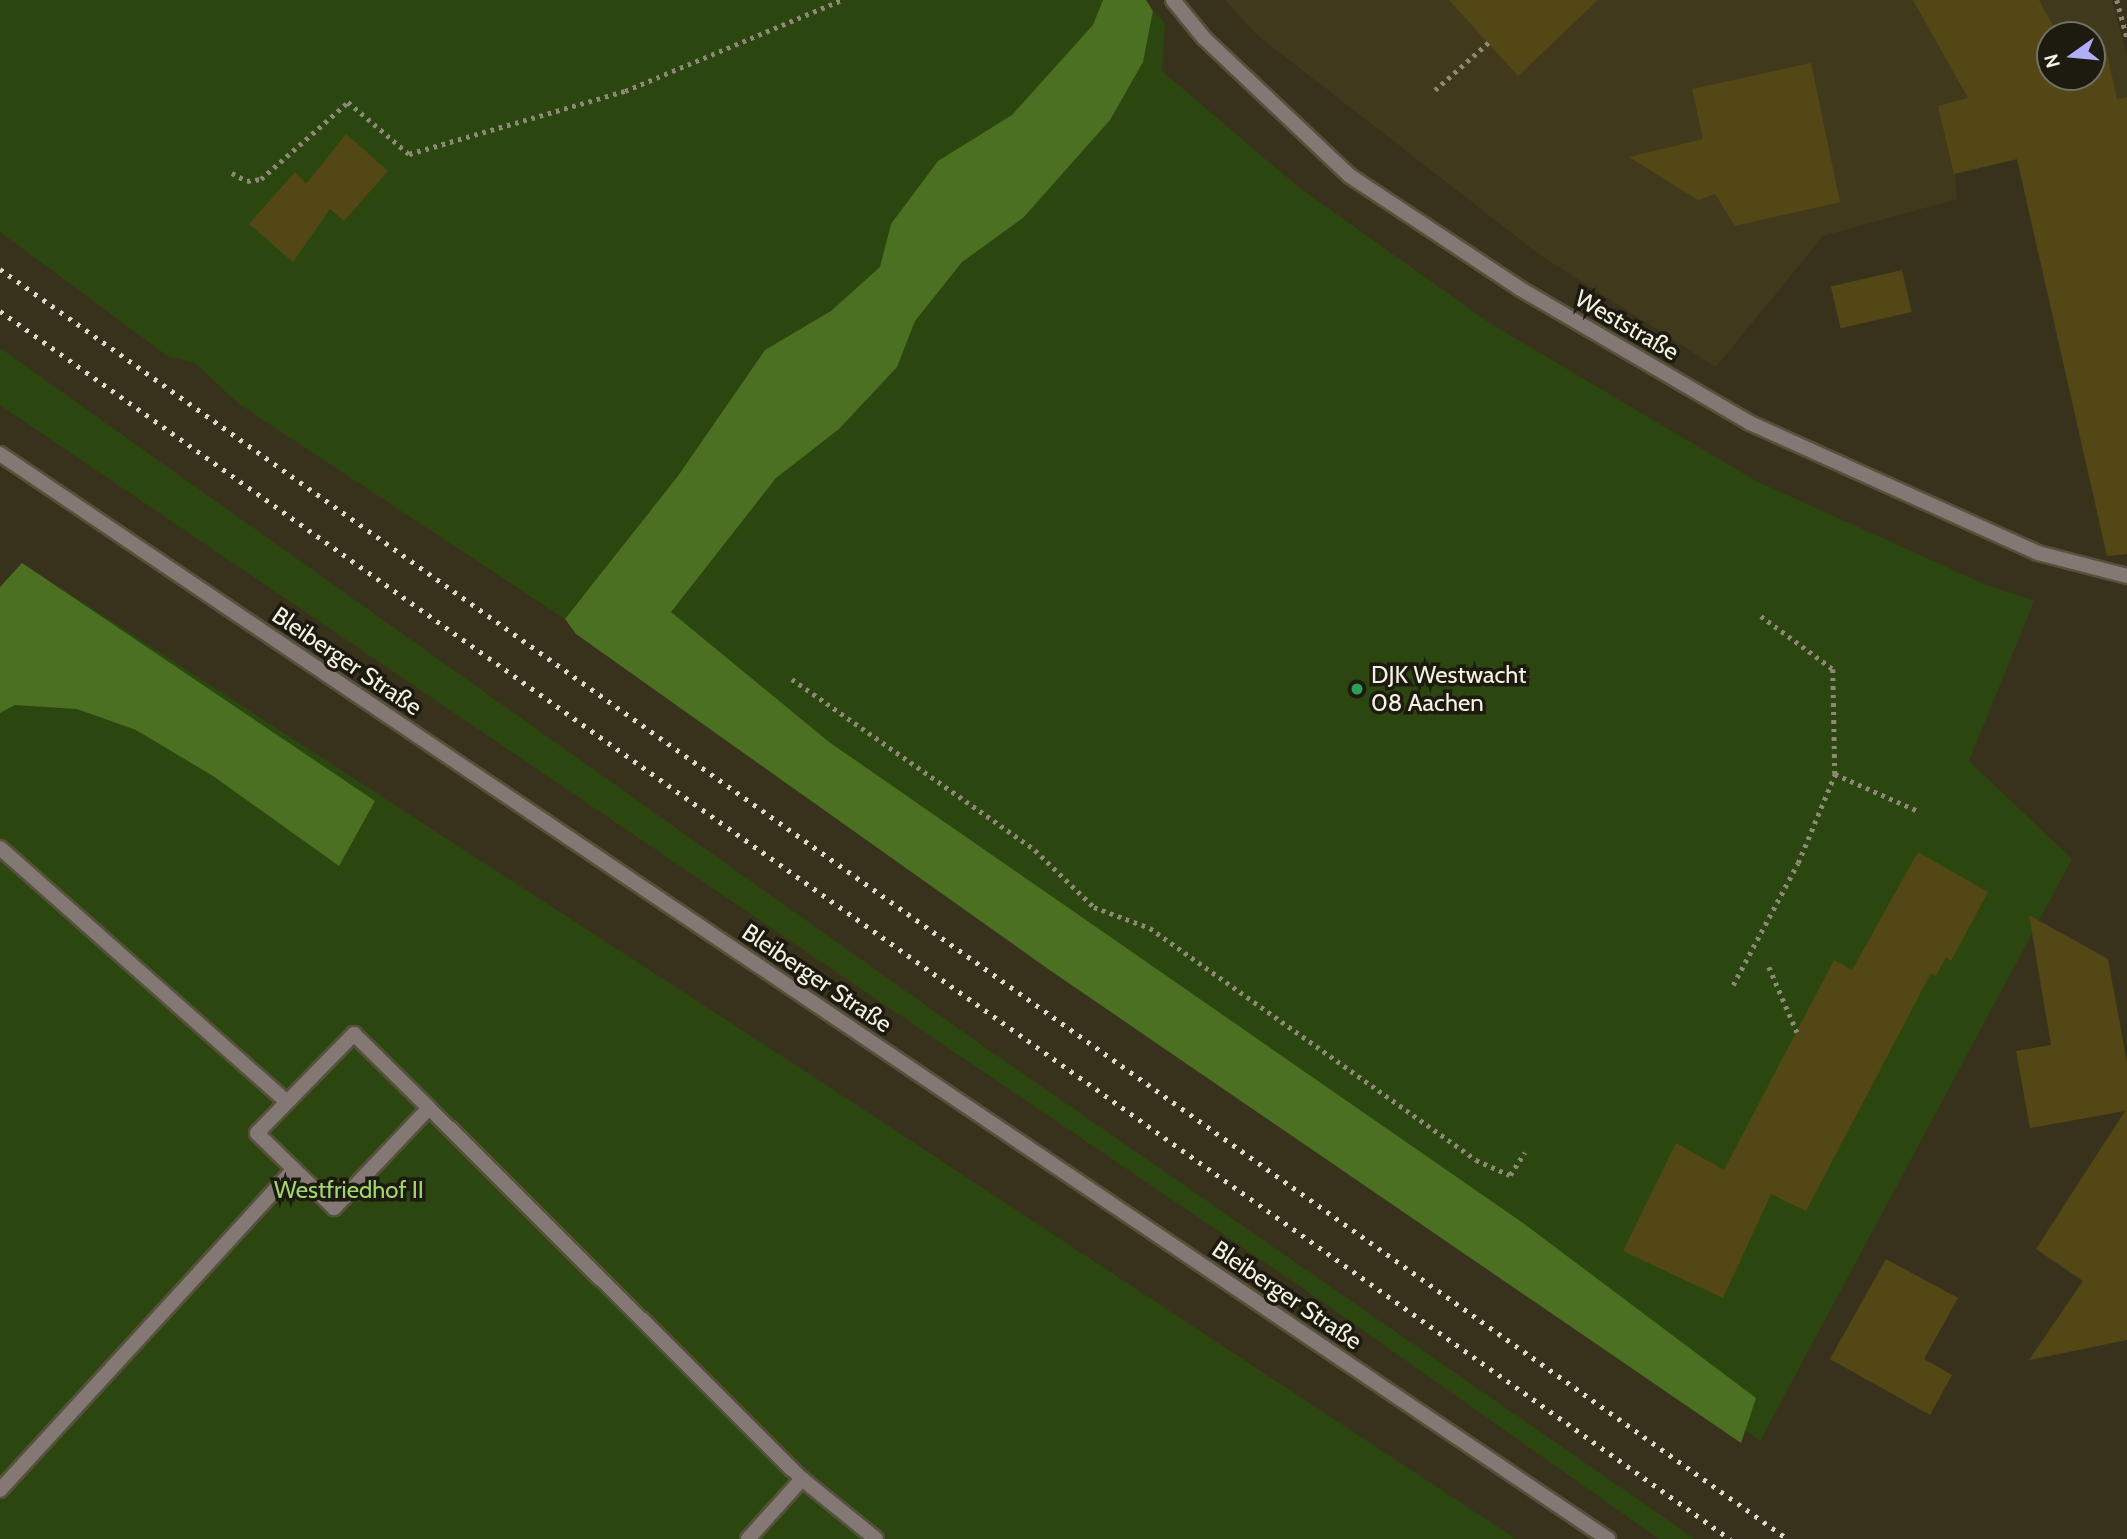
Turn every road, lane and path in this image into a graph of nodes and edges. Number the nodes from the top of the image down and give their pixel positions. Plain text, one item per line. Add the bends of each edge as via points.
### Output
1 (842, 0) edge
2 (1173, 0) edge
3 (2117, 0) edge
4 (2127, 38) edge
5 (1489, 42) dead end
6 (1435, 90) dead end
7 (232, 173) dead end
8 (0, 454) edge
9 (2127, 576) edge
10 (1761, 616) dead end
11 (792, 679) dead end
12 (1835, 774) junction
13 (1918, 811) dead end
14 (0, 848) edge
15 (1769, 967) dead end
16 (1733, 985) dead end
17 (1797, 1032) dead end
18 (287, 1102) junction
19 (429, 1108) junction
20 (1525, 1152) dead end
21 (294, 1169) junction
22 (802, 1479) junction
23 (0, 1490) edge
24 (748, 1539) edge
25 (876, 1539) edge
26 (1608, 1539) edge

1 - 7 path via 625,91 409,154 348,102 261,179 247,181
2 - 9 street, Weststraße via 1204,38 1350,176 1519,288 1750,423 2038,553
3 - 4 path
5 - 6 path
8 - 26 street, Bleiberger Straße
10 - 12 path via 1833,669
11 - 20 path via 1035,850 1094,907 1150,928 1476,1160 1510,1175
12 - 13 path
12 - 16 path via 1798,863
14 - 18 street
15 - 17 path
18 - 19 street via 354,1034
18 - 21 street via 257,1133
19 - 21 street via 334,1208
19 - 22 street
21 - 23 street
22 - 24 street
22 - 25 street

